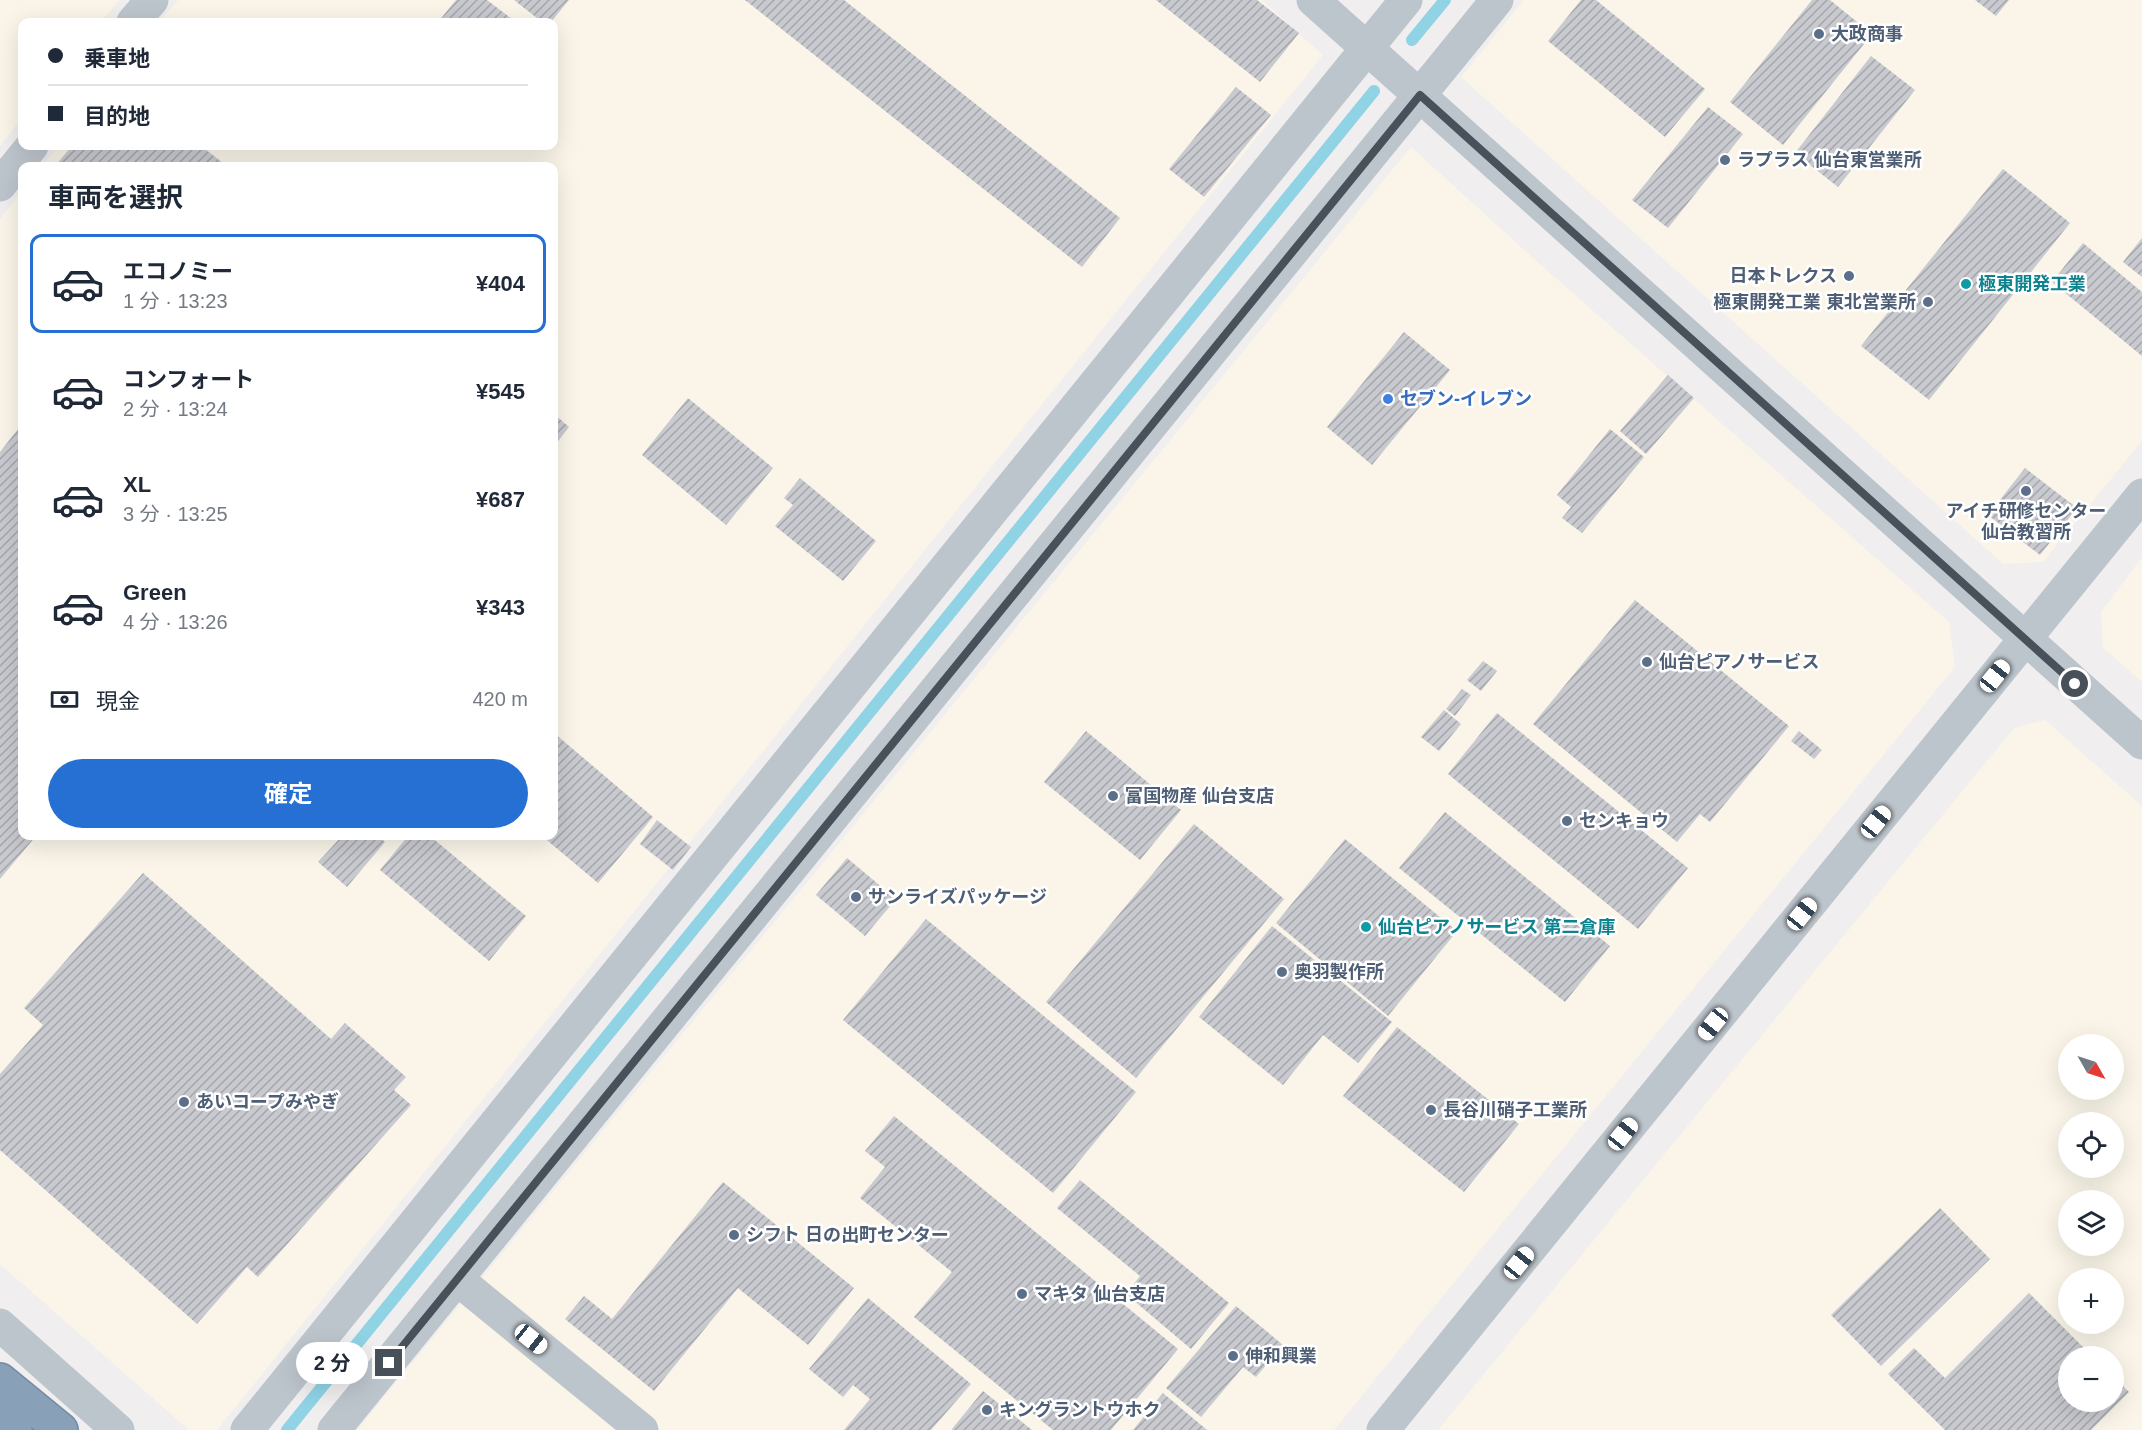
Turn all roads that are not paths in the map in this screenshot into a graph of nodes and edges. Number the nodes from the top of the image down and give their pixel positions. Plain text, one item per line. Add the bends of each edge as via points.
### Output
1 (152, 0) edge
2 (1313, 0) edge
3 (1406, 0) edge
4 (1497, 0) edge
5 (137, 18) edge
6 (1367, 48) junction
7 (1420, 95) junction
8 (29, 150) edge
9 (19, 162) edge
10 (18, 163) edge
11 (0, 185) edge
12 (2142, 495) edge
13 (2025, 639) junction
14 (2142, 743) edge
15 (457, 1279) junction
16 (0, 1325) edge
17 (0, 1380) edge
18 (0, 1414) edge
19 (15, 1430) edge
20 (61, 1430) edge
21 (118, 1430) edge
22 (247, 1430) edge
23 (334, 1430) edge
24 (642, 1430) edge
25 (1383, 1430) edge

1 - 5 street
2 - 6 street
3 - 6 street
4 - 7 street
6 - 7 street
6 - 22 street
7 - 13 street
7 - 15 street
8 - 9 street
10 - 11 street
12 - 13 street
13 - 14 street
13 - 25 street
15 - 23 street
15 - 24 street
16 - 21 street
17 - 20 highway
18 - 19 highway

